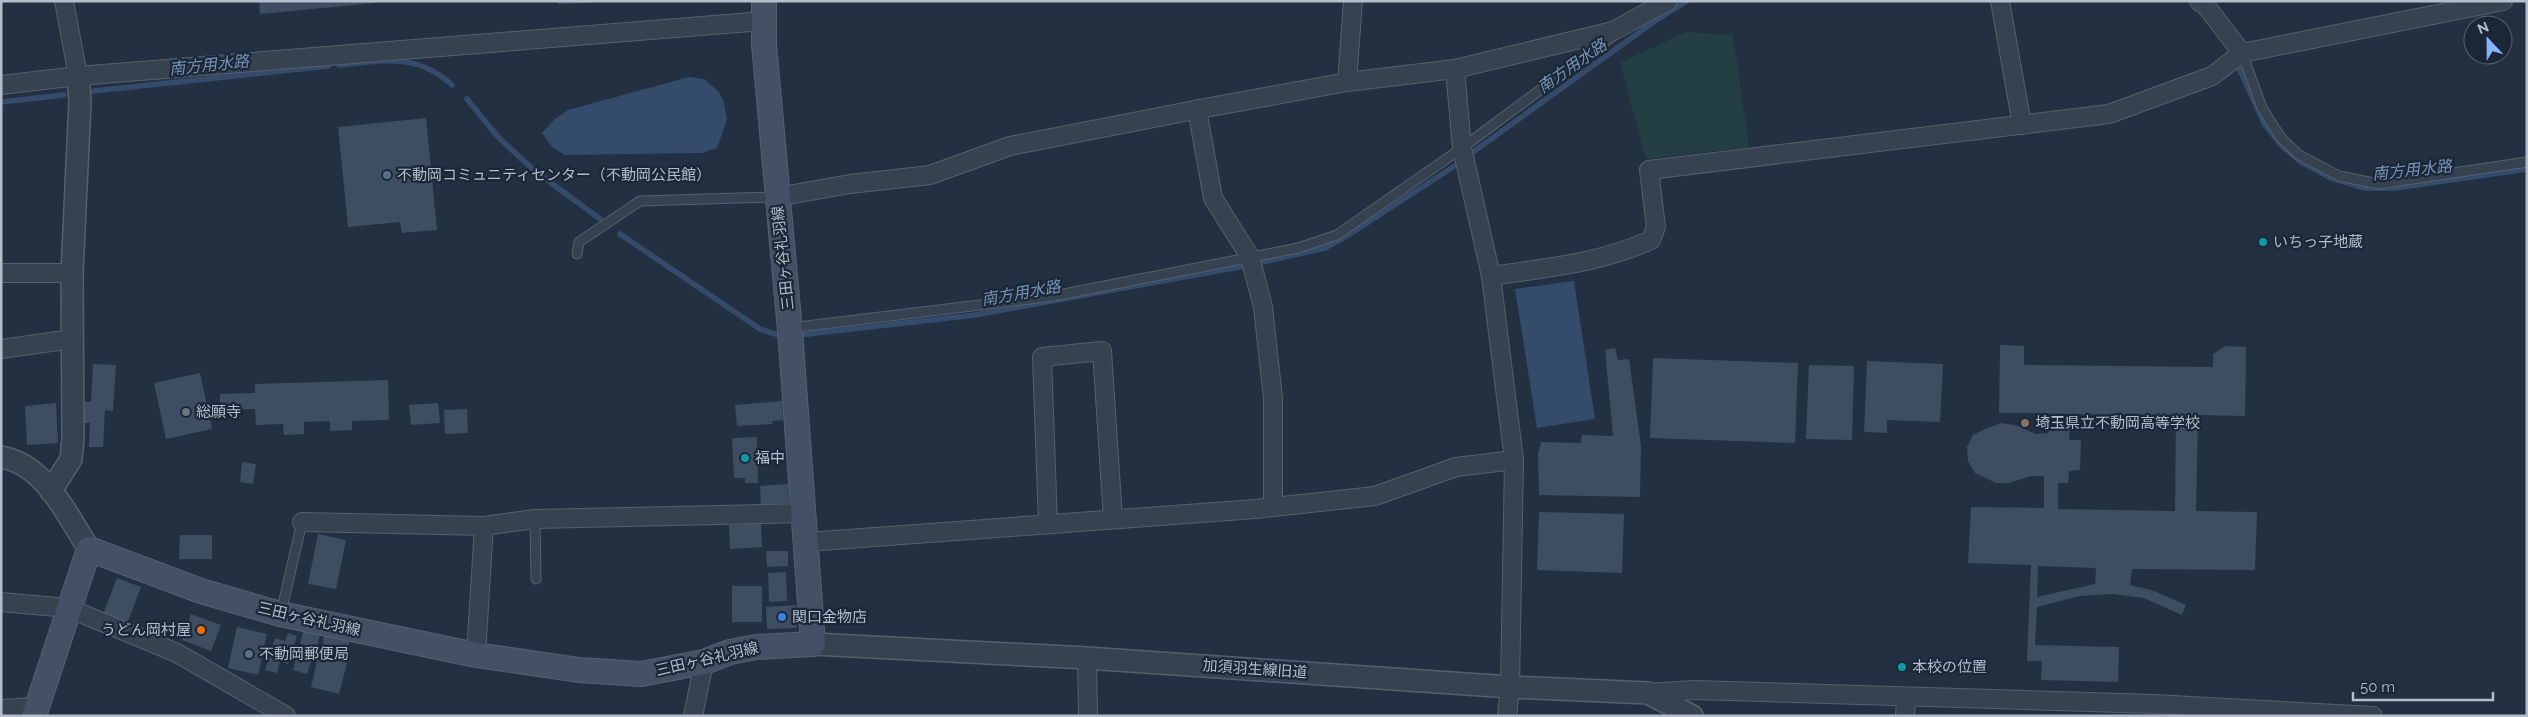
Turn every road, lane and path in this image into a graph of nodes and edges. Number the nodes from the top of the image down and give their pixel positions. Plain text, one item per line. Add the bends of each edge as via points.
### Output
1 (64, 1) edge
2 (1353, 1) edge
3 (1650, 1) edge
4 (1668, 1) edge
5 (2000, 1) edge
6 (2199, 1) edge
7 (2503, 1) edge
8 (764, 11) edge
9 (1630, 23) junction
10 (2236, 56) junction
11 (1455, 69) junction
12 (1347, 82) junction
13 (1, 85) edge
14 (79, 88) junction
15 (1197, 109) junction
16 (2022, 125) junction
17 (1463, 155) junction
18 (2527, 162) edge
19 (776, 197) junction
20 (577, 254) dead end
21 (1252, 262) junction
22 (1, 273) edge
23 (72, 273) junction
24 (1491, 276) junction
25 (790, 333) junction
26 (72, 339) junction
27 (1, 350) edge
28 (1, 457) edge
29 (1514, 460) junction
30 (51, 491) junction
31 (1273, 507) junction
32 (804, 513) junction
33 (535, 519) junction
34 (1113, 519) junction
35 (302, 522) joint
36 (1048, 524) junction
37 (484, 526) junction
38 (806, 542) junction
39 (89, 549) junction
40 (536, 579) dead end
41 (1, 602) edge
42 (68, 608) junction
43 (280, 614) junction
44 (813, 644) junction
45 (476, 655) junction
46 (1087, 658) junction
47 (704, 662) junction
48 (1510, 687) junction
49 (1648, 693) junction
50 (1906, 697) junction
51 (1, 709) edge
52 (2154, 710) edge
53 (34, 712) edge
54 (286, 716) edge
55 (693, 716) edge
56 (1088, 716) edge
57 (1507, 716) edge
58 (1692, 716) edge
59 (1905, 716) edge
60 (2373, 716) edge

1 - 14 street
2 - 12 street
3 - 9 street via 1646,10
4 - 9 street
5 - 16 street
6 - 10 street via 2206,6
7 - 10 street
8 - 14 street
8 - 19 main road, 三田ヶ谷礼羽線
9 - 11 street via 1588,38
9 - 17 lane
10 - 16 street via 2212,76 2110,114
10 - 18 lane via 2280,138 2299,155 2339,176 2379,184
11 - 12 street
11 - 17 street
12 - 15 street
13 - 14 street
14 - 23 street
15 - 19 street via 1010,146 930,175
15 - 21 street via 1213,198
16 - 24 street via 1649,170 1656,227 1651,240 1598,260
17 - 21 lane via 1337,234
17 - 24 street
19 - 20 lane via 640,201 579,242
19 - 25 main road, 三田ヶ谷礼羽線
21 - 25 lane via 1054,296
21 - 31 street via 1263,307 1273,398
22 - 23 street
23 - 26 street
24 - 29 street
25 - 32 main road, 三田ヶ谷礼羽線
26 - 27 street
26 - 30 street via 71,459
28 - 30 street via 26,466
29 - 31 street via 1456,467 1375,496
29 - 48 street
30 - 39 street
31 - 34 street
32 - 33 street
32 - 38 main road, 三田ヶ谷礼羽線
33 - 37 street
33 - 40 lane
34 - 36 street
34 - 36 street via 1102,351 1042,357
35 - 37 street
35 - 43 lane
36 - 38 street
37 - 45 street
38 - 44 main road, 三田ヶ谷礼羽線
39 - 42 main road
39 - 43 main road, 三田ヶ谷礼羽線 via 201,591
41 - 42 street
42 - 53 main road
42 - 54 street via 177,653
43 - 45 main road, 三田ヶ谷礼羽線
44 - 46 street, 加須羽生線旧道
44 - 47 main road, 三田ヶ谷礼羽線 via 756,647
45 - 47 main road, 三田ヶ谷礼羽線 via 579,670 641,674
46 - 48 street, 加須羽生線旧道
46 - 56 street
47 - 55 street
48 - 49 street, 加須羽生線旧道
48 - 57 street
49 - 50 street via 1694,690
49 - 58 street, 加須羽生線旧道
50 - 52 street
50 - 59 street
51 - 53 street
52 - 60 street

